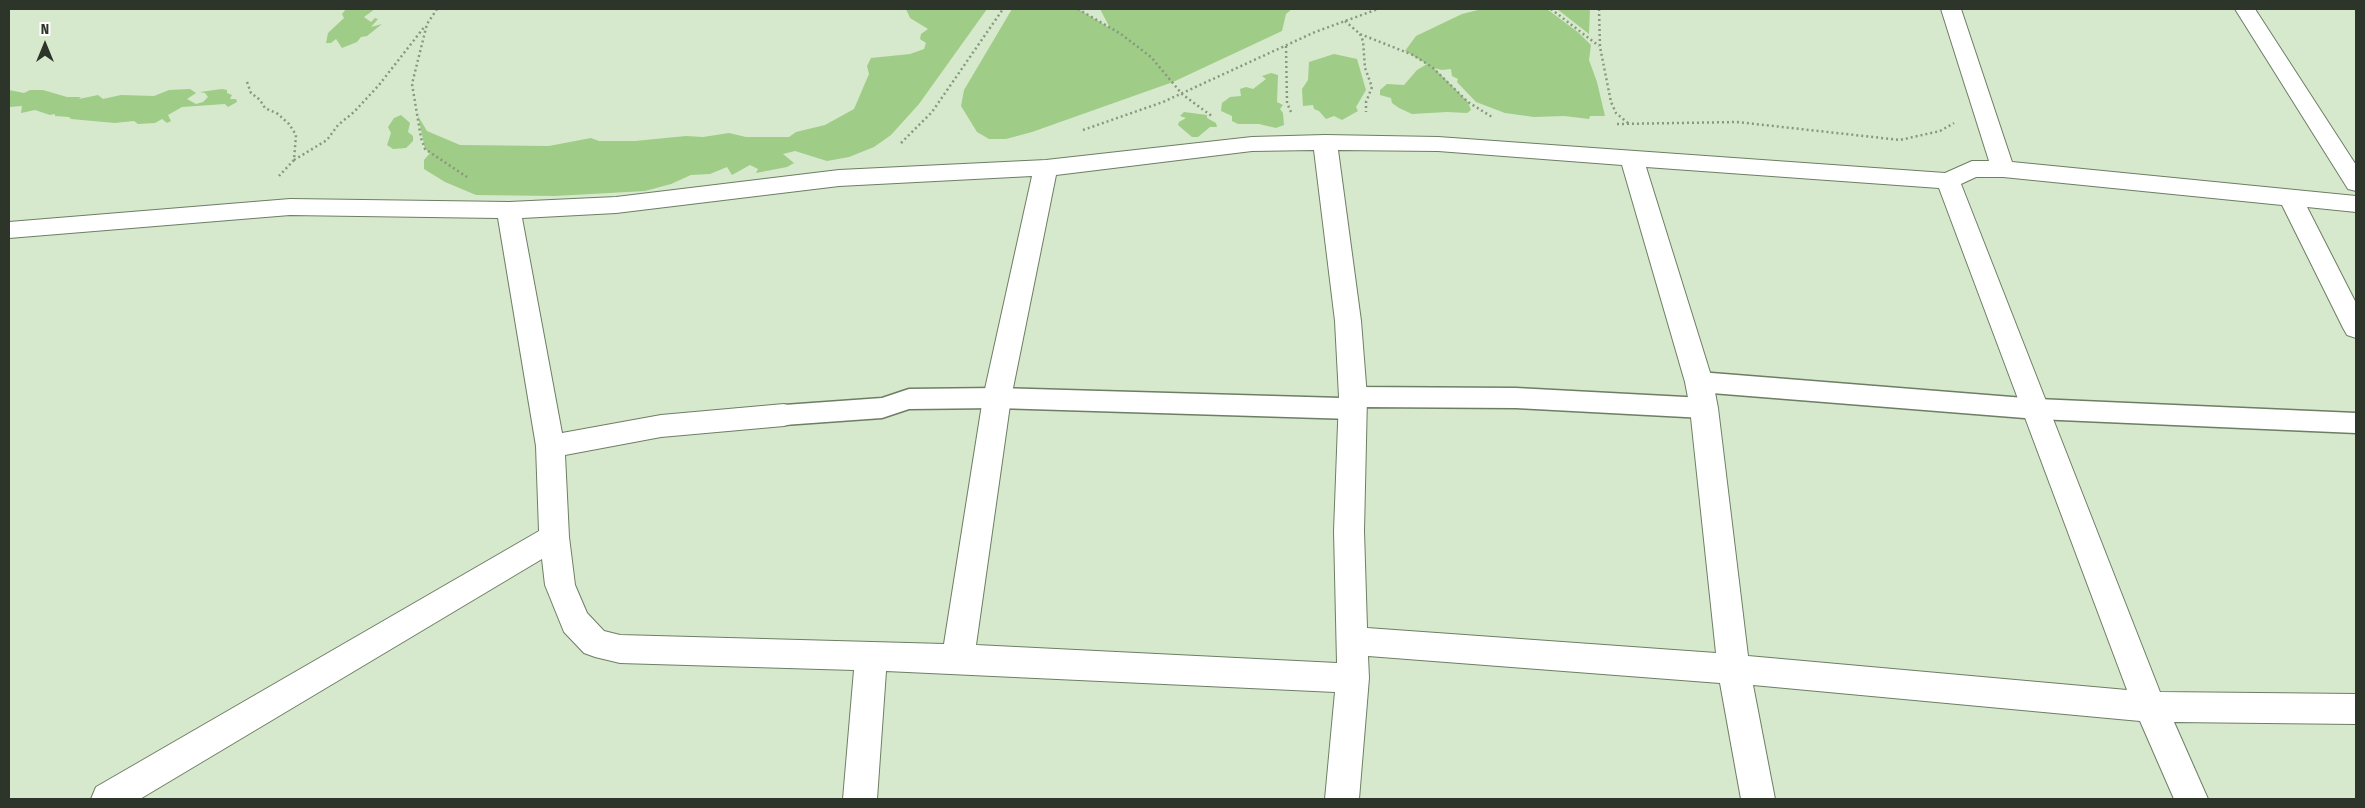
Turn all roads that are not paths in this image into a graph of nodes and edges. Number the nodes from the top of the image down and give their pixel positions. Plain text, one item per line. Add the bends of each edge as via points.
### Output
1 (1951, 9) edge
2 (2245, 9) edge
3 (1325, 142) junction
4 (1632, 158) junction
5 (1046, 168) junction
6 (2003, 169) junction
7 (1948, 181) junction
8 (2356, 183) edge
9 (2290, 197) junction
10 (2356, 204) edge
11 (509, 210) junction
12 (9, 230) edge
13 (2356, 328) edge
14 (1702, 395) junction
15 (997, 398) junction
16 (1352, 403) junction
17 (2037, 409) junction
18 (784, 415) joint
19 (2356, 423) edge
20 (550, 446) junction
21 (554, 537) junction
22 (1353, 641) junction
23 (871, 658) junction
24 (958, 659) junction
25 (1734, 669) junction
26 (1353, 678) junction
27 (2150, 707) junction
28 (2356, 709) edge
29 (108, 799) edge
30 (860, 799) edge
31 (1342, 799) edge
32 (1758, 799) edge
33 (2191, 799) edge

1 - 6 street
2 - 8 street
3 - 4 street via 1438,144
3 - 5 street via 1252,144
3 - 16 street via 1348,321
4 - 7 street
4 - 14 street
5 - 11 street via 839,178 616,204
5 - 15 street
6 - 7 street via 1972,169
6 - 9 street
7 - 17 street
9 - 10 street
9 - 13 street
11 - 12 street via 290,207
11 - 20 street
14 - 16 lane
14 - 17 lane
14 - 25 street
15 - 16 lane
15 - 18 lane via 909,399 882,408
15 - 24 street
16 - 22 street via 1349,531
17 - 19 lane
17 - 27 street
18 - 20 street via 661,426
20 - 21 street
21 - 23 street via 560,586 575,622 595,644 620,649
21 - 29 street
22 - 25 street
22 - 26 street
23 - 24 street
23 - 30 street
24 - 26 street
25 - 27 street
25 - 32 street
26 - 31 street
27 - 28 street
27 - 33 street

